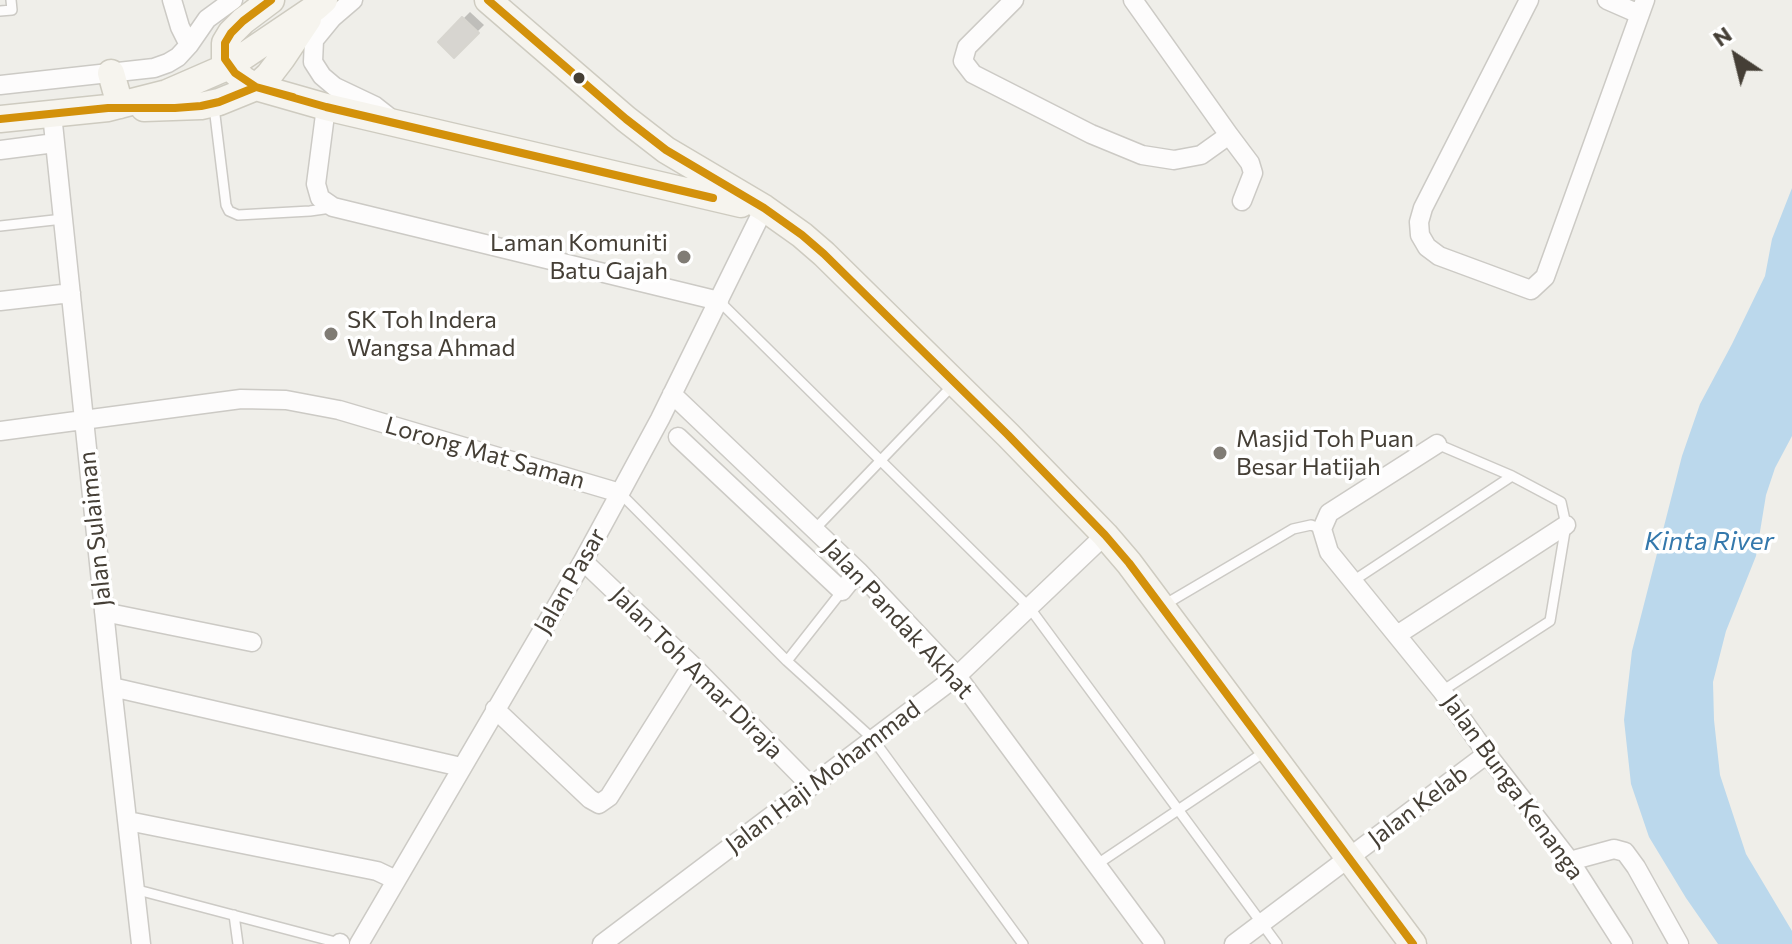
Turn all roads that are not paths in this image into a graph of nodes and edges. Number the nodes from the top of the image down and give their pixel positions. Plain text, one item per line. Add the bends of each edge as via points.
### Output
1 (11, 0) edge
2 (172, 0) edge
3 (271, 0) edge
4 (353, 0) edge
5 (488, 0) edge
6 (1014, 0) edge
7 (1133, 0) edge
8 (1529, 0) edge
9 (1607, 0) edge
10 (320, 4) edge
11 (238, 7) edge
12 (1642, 7) edge
13 (0, 11) edge
14 (189, 45) junction
15 (229, 66) junction
16 (111, 73) junction
17 (0, 85) edge
18 (256, 87) junction
19 (214, 103) junction
20 (114, 106) junction
21 (326, 107) junction
22 (52, 114) junction
23 (0, 119) edge
24 (394, 122) junction
25 (1229, 135) junction
26 (55, 143) junction
27 (0, 150) edge
28 (666, 150) junction
29 (654, 184) junction
30 (1242, 201) dead end
31 (333, 207) junction
32 (764, 208) junction
33 (63, 219) junction
34 (0, 226) edge
35 (71, 293) junction
36 (0, 301) edge
37 (719, 301) junction
38 (955, 383) junction
39 (672, 394) junction
40 (84, 421) junction
41 (0, 431) edge
42 (678, 437) dead end
43 (718, 438) junction
44 (1437, 444) joint
45 (700, 457) junction
46 (881, 460) junction
47 (1512, 476) junction
48 (620, 493) junction
49 (1566, 525) junction
50 (1322, 529) junction
51 (814, 530) junction
52 (1105, 535) junction
53 (583, 561) junction
54 (858, 571) junction
55 (1353, 581) junction
56 (842, 591) junction
57 (1161, 606) junction
58 (1029, 607) junction
59 (104, 612) junction
60 (1397, 635) junction
61 (252, 642) dead end
62 (787, 661) junction
63 (692, 665) junction
64 (957, 676) junction
65 (112, 687) junction
66 (1442, 691) junction
67 (495, 709) junction
68 (873, 739) junction
69 (1268, 749) junction
70 (1487, 754) junction
71 (461, 767) junction
72 (811, 786) junction
73 (1178, 810) junction
74 (128, 821) junction
75 (1349, 858) junction
76 (1570, 861) junction
77 (1096, 865) junction
78 (396, 880) junction
79 (134, 889) junction
80 (234, 915) junction
81 (1262, 923) junction
82 (141, 944) edge
83 (238, 944) edge
84 (346, 944) edge
85 (602, 944) edge
86 (1023, 944) edge
87 (1155, 944) edge
88 (1234, 944) edge
89 (1277, 944) edge
90 (1413, 944) edge
91 (1623, 944) edge
92 (1679, 944) edge

1 - 13 lane via 12,10
2 - 14 street
3 - 11 main road
4 - 24 street via 314,40 313,62 335,87 375,106
5 - 28 main road
6 - 25 street via 967,47 963,61 973,74 1142,155 1174,160 1201,155
7 - 25 street
8 - 12 street via 1419,222 1427,247 1439,256 1531,290 1545,277
9 - 12 street
10 - 15 main road
10 - 18 main road
11 - 14 street via 207,19
11 - 15 main road via 225,43
14 - 16 street via 168,63
15 - 18 main road
15 - 20 main road via 167,93
16 - 17 street
16 - 20 main road
18 - 19 main road
18 - 21 main road
19 - 20 main road
19 - 31 lane via 229,211 238,215
20 - 22 main road
21 - 24 main road
21 - 31 street via 316,184 320,198
22 - 23 main road
22 - 26 street, Jalan Sulaiman
24 - 29 main road
25 - 30 street via 1253,173
26 - 27 street
26 - 33 street, Jalan Sulaiman
28 - 29 main road
28 - 32 main road
29 - 32 main road
31 - 37 street
32 - 37 street, Jalan Pasar
32 - 38 main road via 824,254
33 - 34 lane
33 - 35 street, Jalan Sulaiman
35 - 36 street
35 - 40 street, Jalan Sulaiman
37 - 39 street, Jalan Pasar
37 - 46 lane
38 - 46 lane
38 - 52 main road
39 - 43 street, Jalan Pandak Akhat
39 - 48 street, Jalan Pasar
40 - 41 street, Lorong Mat Saman
40 - 48 street, Lorong Mat Saman via 241,399 286,400 339,410
40 - 59 street, Jalan Sulaiman
42 - 45 street
43 - 45 street
43 - 51 street, Jalan Pandak Akhat
44 - 47 lane
44 - 50 street via 1329,513
45 - 56 street
46 - 51 lane
46 - 58 lane
47 - 49 lane via 1561,502
47 - 55 lane
48 - 53 street, Jalan Pasar
48 - 62 lane, Lorong Mat Saman
49 - 60 street
49 - 66 lane via 1550,621
50 - 55 street, Jalan Bunga Kenanga via 1329,552
50 - 57 lane via 1293,529
51 - 54 street, Jalan Pandak Akhat
52 - 57 main road
52 - 58 street, Jalan Haji Mohammad
53 - 63 street, Jalan Toh Amar Diraja
53 - 67 street, Jalan Pasar
54 - 56 street
54 - 64 street, Jalan Pandak Akhat
55 - 60 street, Jalan Bunga Kenanga
56 - 62 lane
57 - 69 main road
58 - 64 street, Jalan Haji Mohammad
58 - 73 lane
59 - 61 street
59 - 65 street, Jalan Sulaiman
60 - 66 street, Jalan Bunga Kenanga
62 - 68 lane, Lorong Mat Saman
63 - 67 street via 609,797 599,804
63 - 72 street, Jalan Toh Amar Diraja
64 - 68 street, Jalan Haji Mohammad
64 - 77 street, Jalan Pandak Akhat
65 - 71 street
65 - 74 street, Jalan Sulaiman
66 - 70 street, Jalan Bunga Kenanga
67 - 71 street, Jalan Pasar
68 - 72 street, Jalan Haji Mohammad
68 - 86 lane, Lorong Mat Saman
69 - 73 lane
69 - 75 main road
70 - 75 street, Jalan Kelab
70 - 76 street, Jalan Bunga Kenanga
71 - 78 street, Jalan Pasar
72 - 85 street, Jalan Haji Mohammad
73 - 77 lane
73 - 81 lane
74 - 78 street via 377,871
74 - 79 street, Jalan Sulaiman
75 - 81 street, Jalan Kelab
75 - 90 main road
76 - 91 street, Jalan Bunga Kenanga
76 - 92 street via 1614,849 1625,852
77 - 87 street, Jalan Pandak Akhat
78 - 84 street, Jalan Pasar
79 - 80 lane
79 - 82 street, Jalan Sulaiman
80 - 83 lane
80 - 84 lane
81 - 88 street, Jalan Kelab
81 - 89 lane

